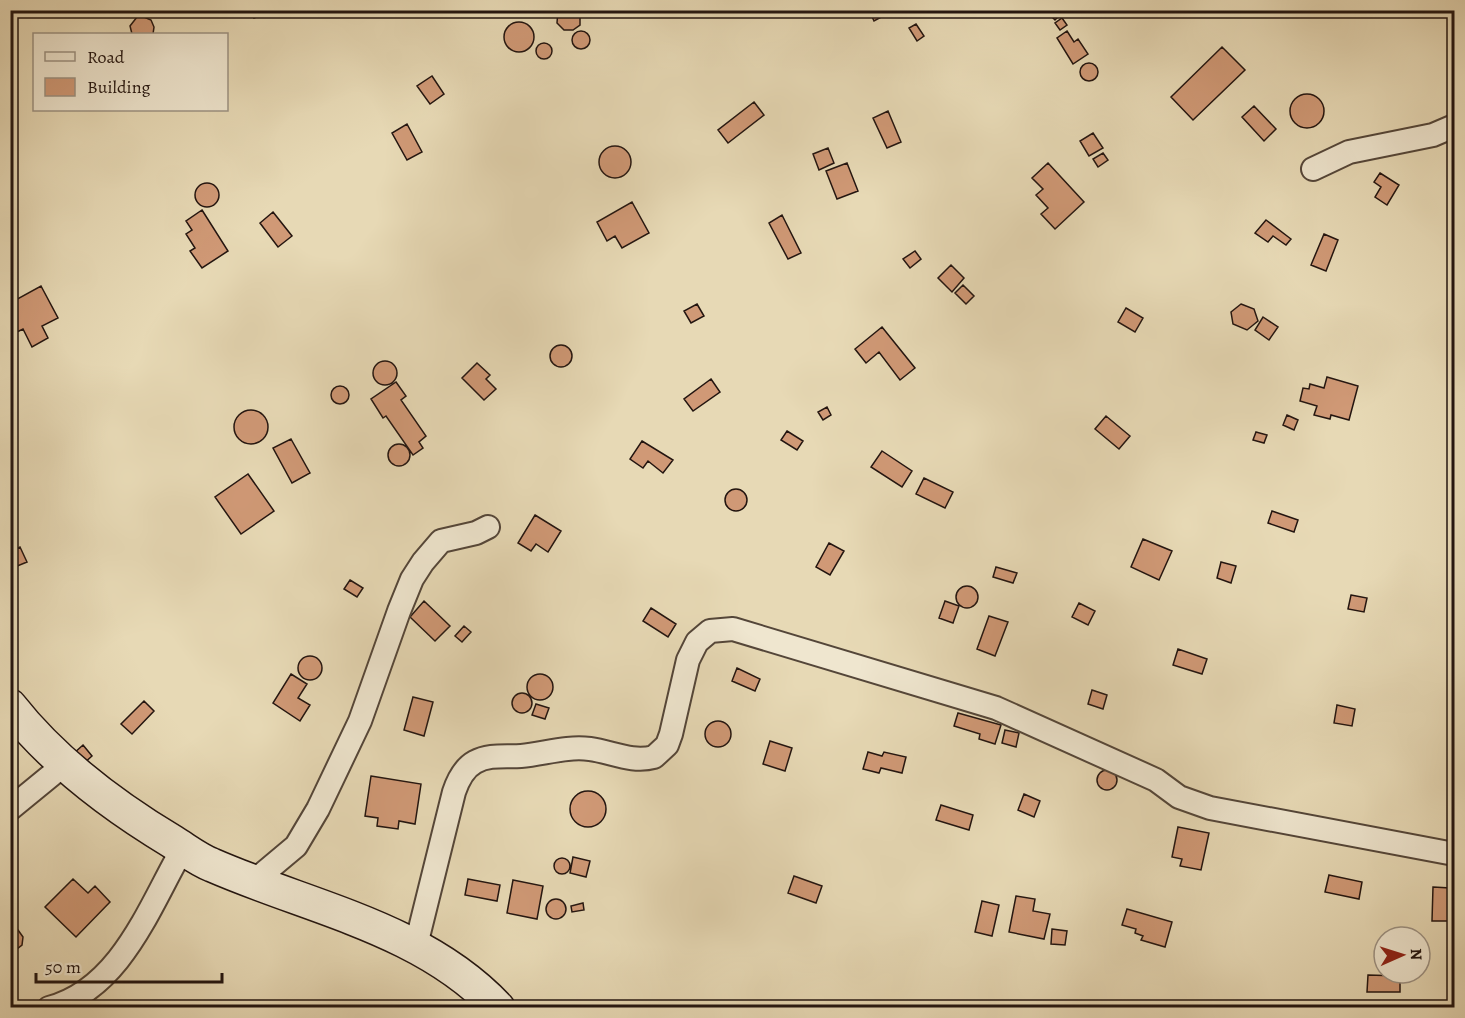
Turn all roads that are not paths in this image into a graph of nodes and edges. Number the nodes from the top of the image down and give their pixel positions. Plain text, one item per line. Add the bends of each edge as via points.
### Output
1 (1455, 126) edge
2 (1313, 169) dead end
3 (488, 527) dead end
4 (10, 706) edge
5 (65, 764) junction
6 (10, 809) edge
7 (183, 848) junction
8 (1455, 854) edge
9 (253, 882) junction
10 (416, 945) junction
11 (49, 1008) edge
12 (498, 1008) edge

1 - 2 street via 1433,135 1349,152
3 - 9 street via 441,541 423,562 399,611 360,721 318,809 296,846
4 - 5 street
5 - 6 street
5 - 7 street via 134,819
7 - 9 street via 209,864
7 - 11 street via 116,963 79,997
8 - 10 street via 1210,808 1179,797 1156,780 996,708 734,629 719,629 703,636 688,660 671,734 667,745 654,757 631,758 571,748 522,756 490,756 466,769 454,792
9 - 10 street
10 - 12 street via 474,982

